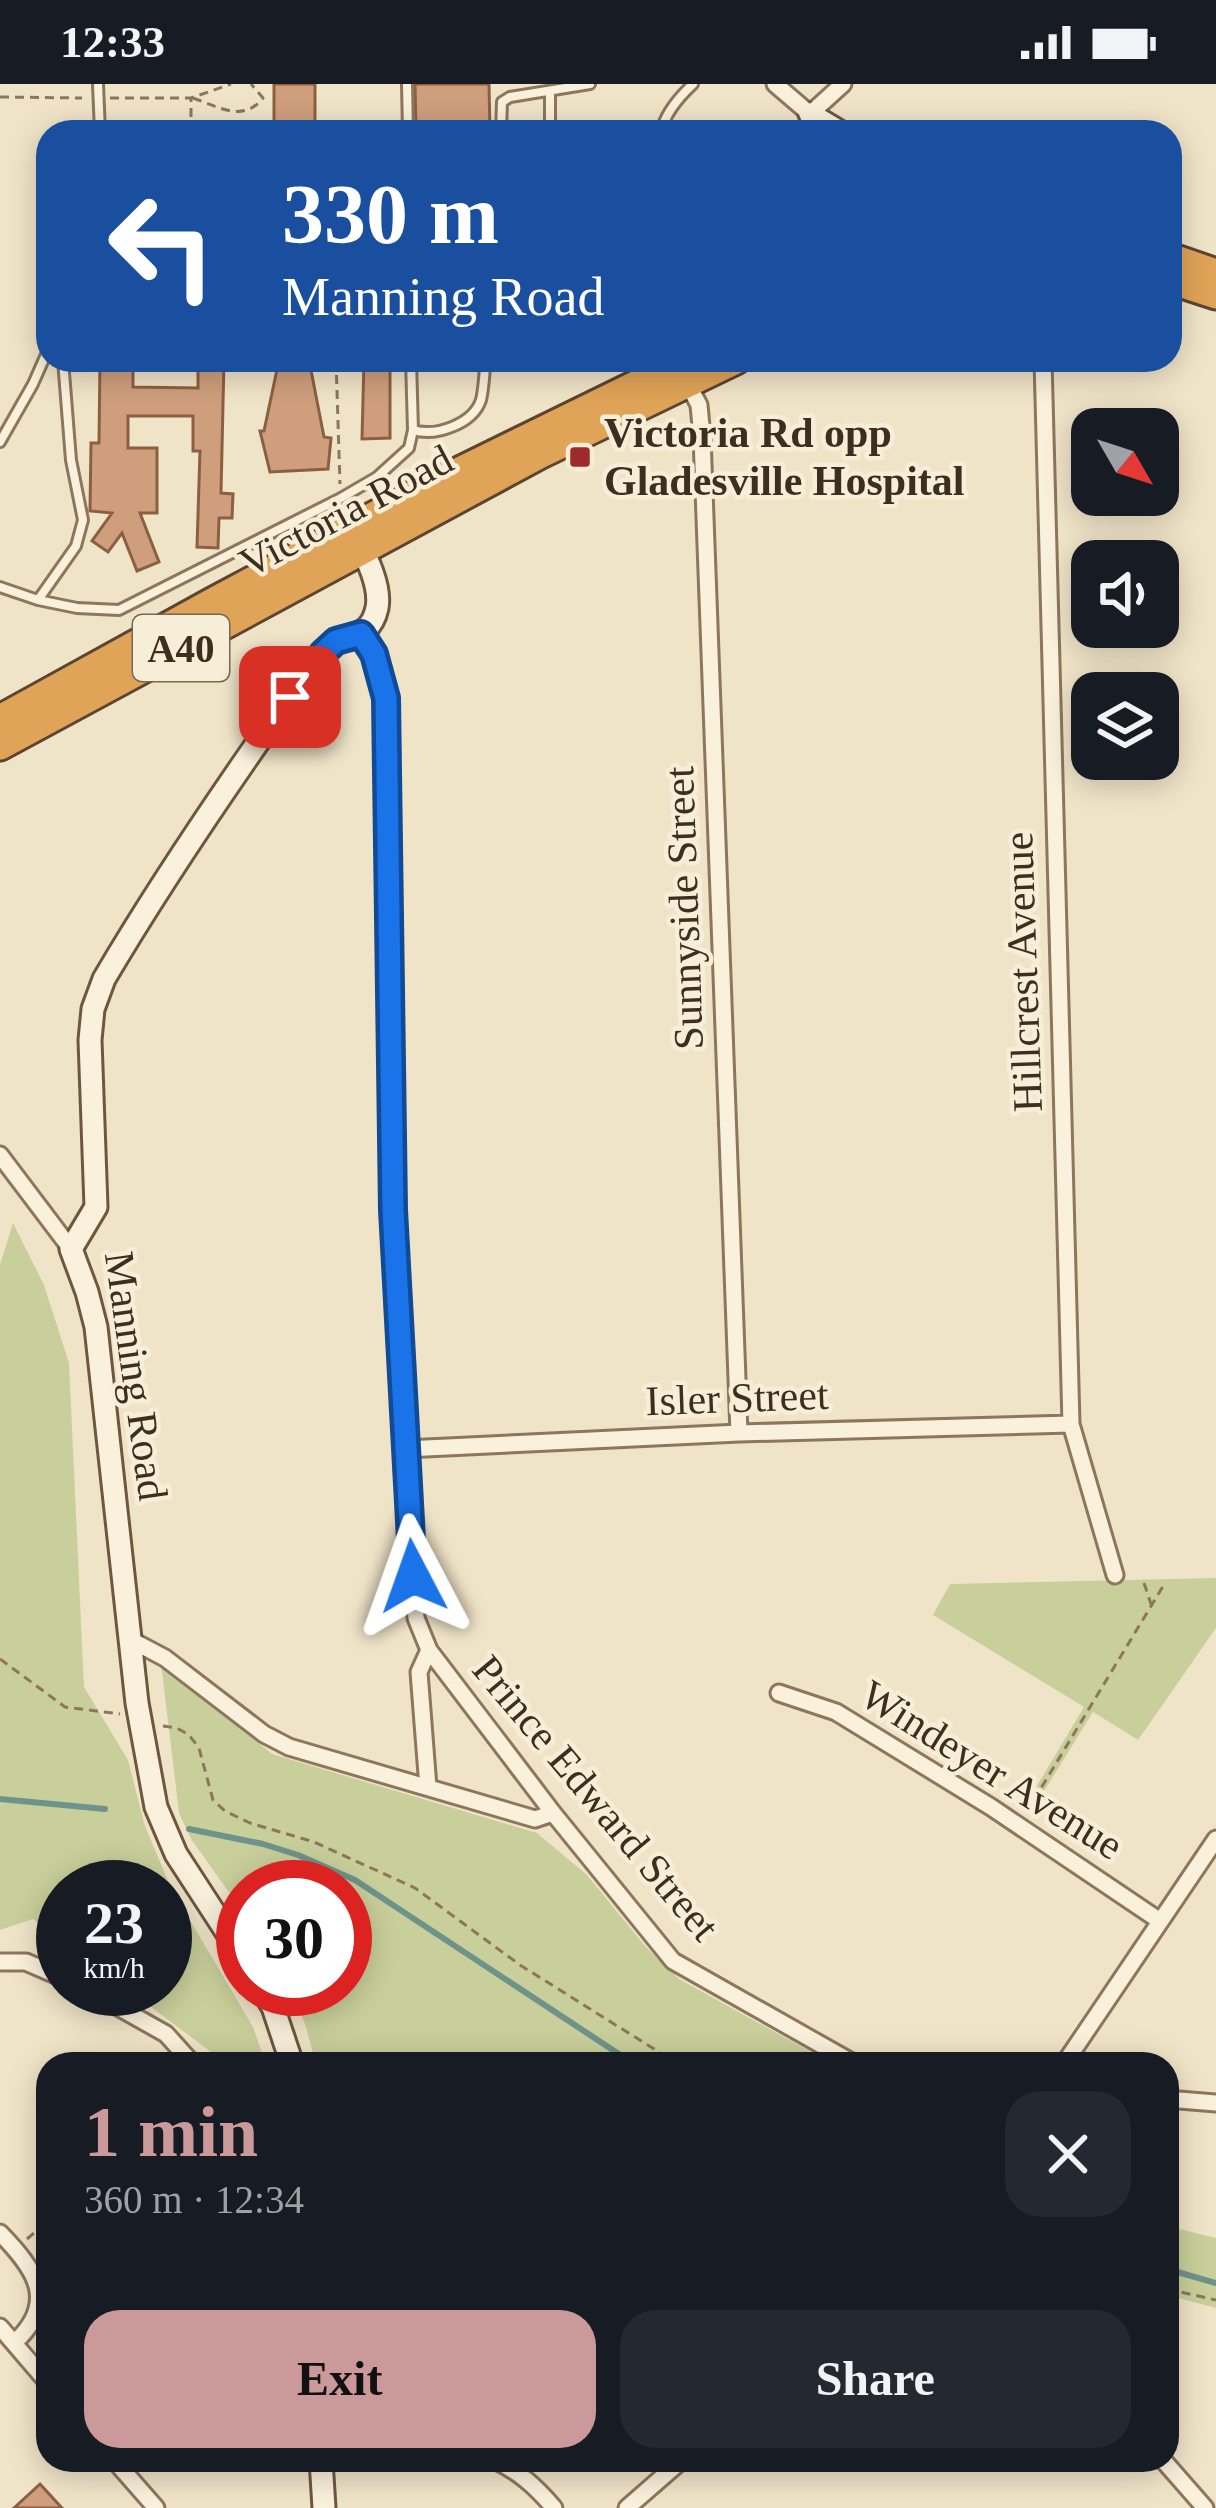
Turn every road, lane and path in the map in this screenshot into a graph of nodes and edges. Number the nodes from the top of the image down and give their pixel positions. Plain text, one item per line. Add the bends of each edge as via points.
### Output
1 (98, 84) edge
2 (231, 84) edge
3 (251, 84) edge
4 (407, 84) edge
5 (590, 84) edge
6 (693, 84) edge
7 (775, 84) edge
8 (843, 84) edge
9 (550, 91) junction
10 (0, 97) edge
11 (99, 98) junction
12 (191, 98) junction
13 (809, 114) junction
14 (100, 120) edge
15 (191, 120) edge
16 (408, 120) edge
17 (501, 120) edge
18 (550, 120) edge
19 (665, 120) edge
20 (819, 120) edge
21 (1182, 261) edge
22 (1216, 273) edge
23 (1182, 284) edge
24 (1216, 295) edge
25 (38, 372) edge
26 (64, 372) edge
27 (336, 372) edge
28 (412, 372) edge
29 (484, 372) edge
30 (687, 372) edge
31 (1043, 372) edge
32 (413, 430) junction
33 (0, 442) edge
34 (340, 498) junction
35 (356, 539) junction
36 (0, 587) edge
37 (38, 600) junction
38 (361, 634) junction
39 (0, 718) edge
40 (0, 746) edge
41 (0, 1155) edge
42 (71, 1250) junction
43 (1071, 1424) junction
44 (739, 1433) junction
45 (404, 1449) junction
46 (1115, 1575) dead end
47 (1144, 1583) dead end
48 (1165, 1583) dead end
49 (1151, 1606) junction
50 (129, 1639) junction
51 (428, 1650) junction
52 (0, 1659) edge
53 (779, 1693) dead end
54 (119, 1714) dead end
55 (163, 1726) dead end
56 (428, 1787) junction
57 (554, 1813) junction
58 (1018, 1826) junction
59 (1216, 1840) edge
60 (216, 1915) edge
61 (1160, 1921) junction
62 (0, 1962) edge
63 (36, 1966) edge
64 (134, 2016) edge
65 (276, 2016) edge
66 (183, 2052) edge
67 (288, 2052) edge
68 (659, 2052) edge
69 (834, 2052) edge
70 (1072, 2052) edge
71 (1179, 2100) edge
72 (1216, 2103) edge
73 (36, 2231) edge
74 (0, 2233) edge
75 (15, 2249) junction
76 (36, 2280) edge
77 (1179, 2292) edge
78 (1216, 2300) edge
79 (36, 2310) edge
80 (0, 2327) edge
81 (14, 2343) junction
82 (36, 2369) edge
83 (124, 2472) edge
84 (322, 2472) edge
85 (518, 2472) edge
86 (668, 2472) edge
87 (1173, 2472) edge
88 (156, 2508) edge
89 (324, 2508) edge
90 (554, 2508) edge
91 (627, 2508) edge
92 (1204, 2508) edge

1 - 11 lane
2 - 12 path
3 - 12 path via 263,98 241,114
4 - 16 lane
5 - 9 lane
6 - 19 lane
7 - 13 street
8 - 13 street
9 - 17 lane via 510,97
9 - 18 lane
10 - 11 path
11 - 12 path
11 - 14 lane
12 - 15 path
13 - 20 street
21 - 22 highway
23 - 24 highway
25 - 33 lane
26 - 37 lane via 83,520 76,546
27 - 34 path
28 - 32 lane
29 - 32 lane via 472,412 440,432
30 - 35 highway, Victoria Road / A40 via 539,455
30 - 44 street, Sunnyside Street via 702,437
31 - 43 street, Hillcrest Avenue
32 - 34 lane via 409,448
34 - 37 lane via 119,610
35 - 38 street via 378,592
35 - 39 highway, Victoria Road / A40
35 - 40 highway, Victoria Road / A40
36 - 37 lane
38 - 42 street, Manning Road via 336,641 312,667 104,980 90,1040 96,1207
38 - 45 street, Prince Edward Street via 386,698
41 - 42 street
42 - 50 street, Manning Road via 96,1327
43 - 44 street, Isler Street
43 - 46 street, Hillcrest Avenue
44 - 45 street, Isler Street
45 - 51 street, Prince Edward Street via 416,1618
47 - 49 path
48 - 49 path
49 - 58 path
50 - 56 street via 274,1740
50 - 60 street, Manning Road via 156,1807
51 - 56 street via 419,1672
51 - 57 street, Prince Edward Street
52 - 54 path via 65,1707
53 - 58 street, Windeyer Avenue via 836,1712
55 - 68 path via 177,1727 200,1748 214,1800 226,1811 416,1888
56 - 57 street via 535,1819
57 - 69 street, Prince Edward Street via 673,1961
58 - 61 street, Windeyer Avenue
59 - 61 street
61 - 70 street
62 - 63 street
64 - 66 street
65 - 67 street
71 - 72 street
73 - 75 path
74 - 75 street
75 - 76 street
77 - 78 path
79 - 81 street
80 - 81 street
81 - 82 street
83 - 88 street
84 - 89 street
85 - 90 street
86 - 91 street
87 - 92 street

